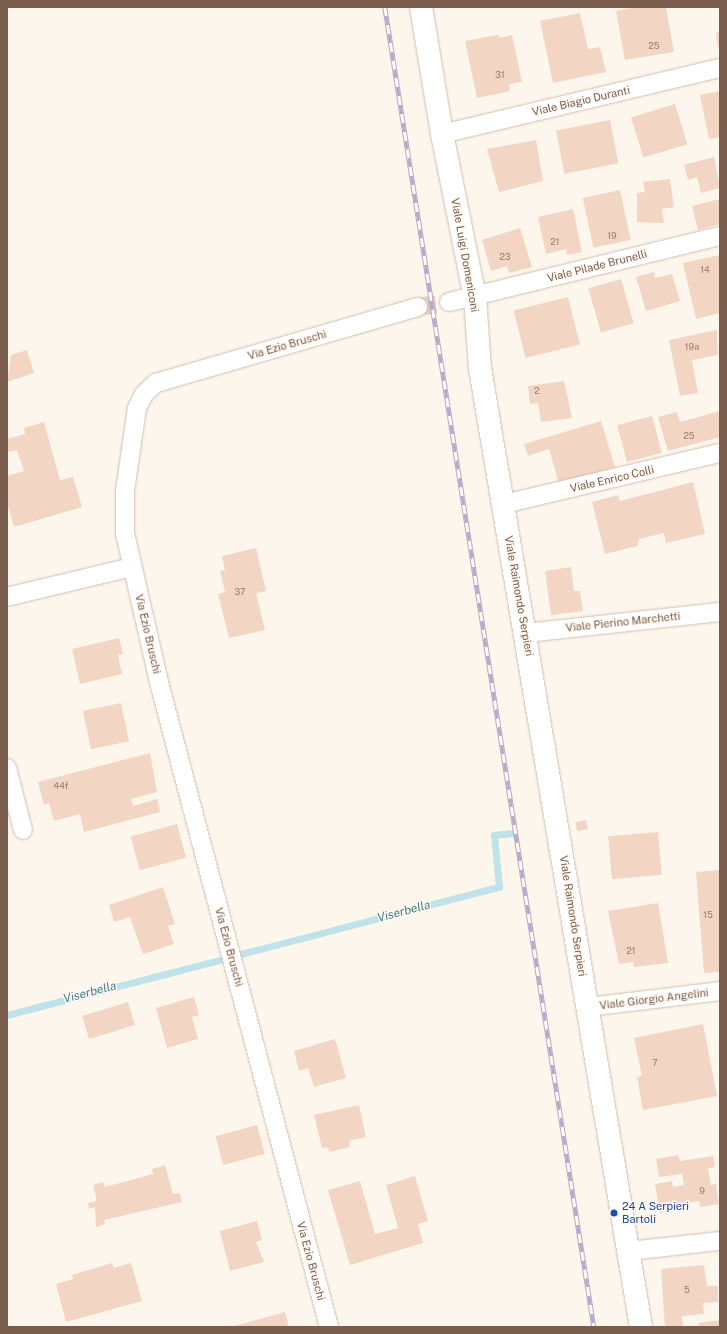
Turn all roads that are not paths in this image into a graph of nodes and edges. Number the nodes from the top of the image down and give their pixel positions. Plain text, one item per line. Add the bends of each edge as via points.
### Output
1 (422, 7) edge
2 (720, 68) edge
3 (442, 134) junction
4 (720, 236) edge
5 (475, 297) junction
6 (449, 302) tunnel mouth
7 (418, 307) tunnel mouth
8 (720, 453) edge
9 (504, 504) junction
10 (132, 567) junction
11 (7, 596) edge
12 (720, 612) edge
13 (526, 633) junction
14 (7, 768) edge
15 (23, 830) dead end
16 (720, 991) edge
17 (588, 1007) junction
18 (720, 1241) edge
19 (629, 1251) junction
20 (329, 1327) edge
21 (641, 1327) edge

1 - 3 street, Viale Luigi Domeniconi
2 - 3 street, Viale Biagio Duranti
3 - 5 street, Viale Luigi Domeniconi
4 - 5 street, Viale Pilade Brunelli
5 - 6 street
5 - 9 street, Viale Luigi Domeniconi via 480,368
7 - 10 street, Via Ezio Bruschi via 169,379 144,394 137,408 125,491 125,533
8 - 9 street, Viale Enrico Colli
9 - 13 street, Viale Raimondo Serpieri
10 - 11 street
10 - 20 street, Via Ezio Bruschi
12 - 13 street, Viale Pierino Marchetti
13 - 17 street, Viale Raimondo Serpieri
14 - 15 street
16 - 17 street, Viale Giorgio Angelini
17 - 19 street, Viale Raimondo Serpieri
18 - 19 street
19 - 21 street, Viale Raimondo Serpieri

